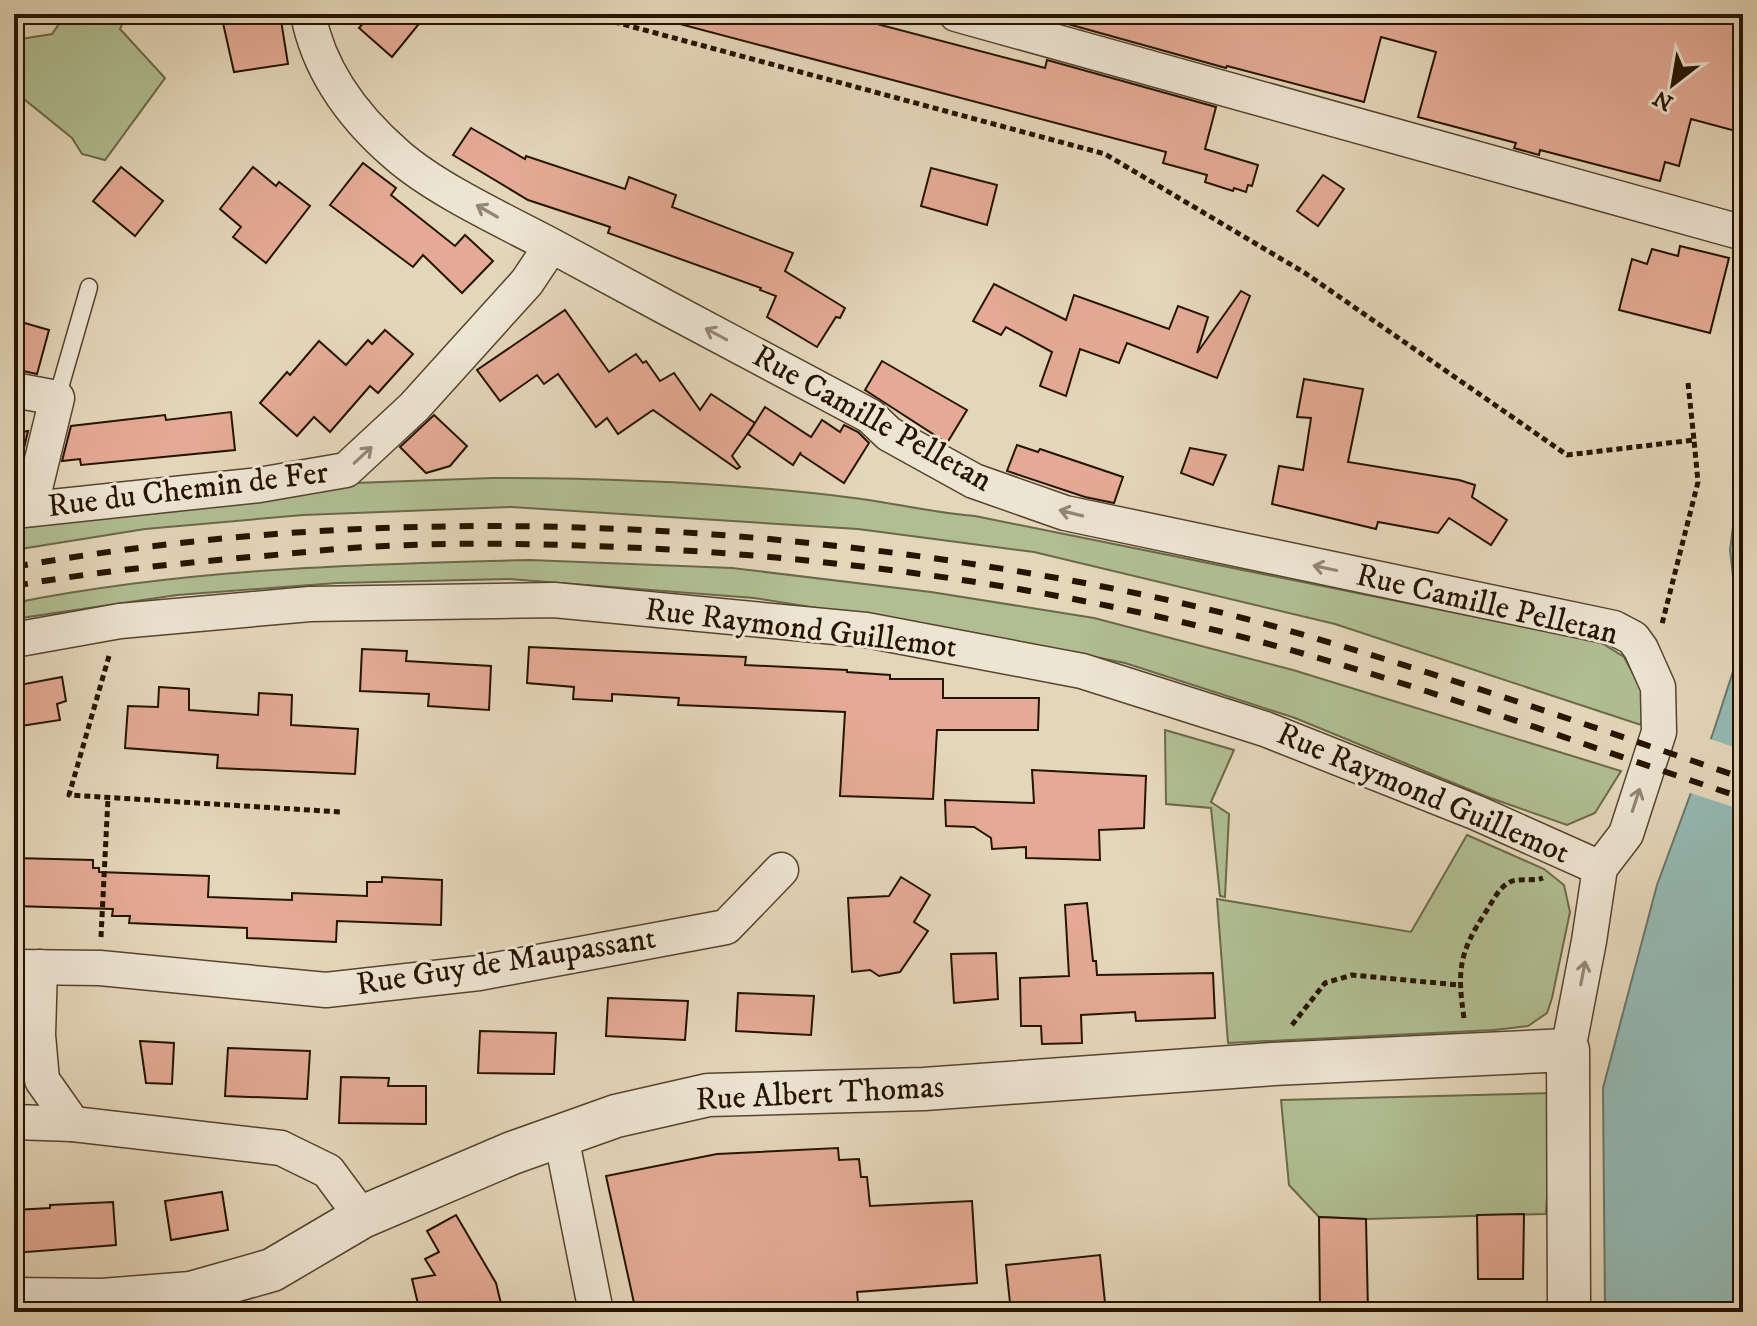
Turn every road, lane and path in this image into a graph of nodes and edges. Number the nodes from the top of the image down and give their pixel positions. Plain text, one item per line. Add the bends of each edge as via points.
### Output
1 (308, 14) edge
2 (585, 14) edge
3 (956, 14) edge
4 (1740, 232) dead end
5 (551, 246) junction
6 (89, 287) dead end
7 (1688, 383) dead end
8 (14, 390) edge
9 (57, 398) junction
10 (1694, 440) junction
11 (22, 510) edge
12 (120, 621) junction
13 (14, 640) edge
14 (1649, 640) junction
15 (108, 798) junction
16 (340, 812) dead end
17 (1563, 852) junction
18 (1600, 868) junction
19 (781, 870) dead end
20 (27, 967) edge
21 (100, 968) junction
22 (1459, 985) junction
23 (1568, 1050) junction
24 (1474, 1053) junction
25 (1273, 1064) junction
26 (14, 1122) edge
27 (73, 1124) junction
28 (561, 1136) junction
29 (362, 1217) junction
30 (14, 1299) edge
31 (102, 1306) edge
32 (596, 1312) edge
33 (1569, 1312) edge

5 -> 1 street, Rue Camille Pelletan via 398,157 325,69
2 - 10 path via 1105,154 1305,273 1567,455
3 - 4 street
11 -> 5 street, Rue du Chemin de Fer via 259,485 346,470 424,396 527,282
14 -> 5 street, Rue Camille Pelletan via 1614,628 1065,513 974,481 889,434 870,416
6 - 9 lane
7 - 10 path
8 - 9 street
9 - 11 street
10 - 14 path via 1698,482 1663,624
12 - 13 street, Rue Raymond Guillemot
12 - 15 path via 69,795
12 - 17 street, Rue Raymond Guillemot via 310,604 554,600 866,630 1082,671 1251,724
18 -> 14 street via 1626,834 1659,732
15 - 16 path
15 - 21 path
17 - 18 street, Rue Raymond Guillemot
17 - 22 path via 1552,874 1510,881 1500,890 1463,952
23 -> 18 street
19 - 21 street, Rue Guy de Maupassant via 726,927 479,973 326,990
20 - 21 street, Rue Guy de Maupassant
20 - 27 street via 42,1080
22 - 24 path
22 - 25 path via 1352,975 1325,983 1277,1043
23 - 24 street, Rue Albert Thomas
23 - 33 street
24 - 25 street, Rue Albert Thomas
25 - 28 street, Rue Albert Thomas via 924,1089 708,1095 616,1116
26 - 27 street
27 - 29 street via 281,1148 328,1171
28 - 29 street, Rue Albert Thomas
28 - 32 street
29 - 31 street, Rue Albert Thomas via 272,1270 191,1293
30 - 31 street, Rue Albert Thomas

